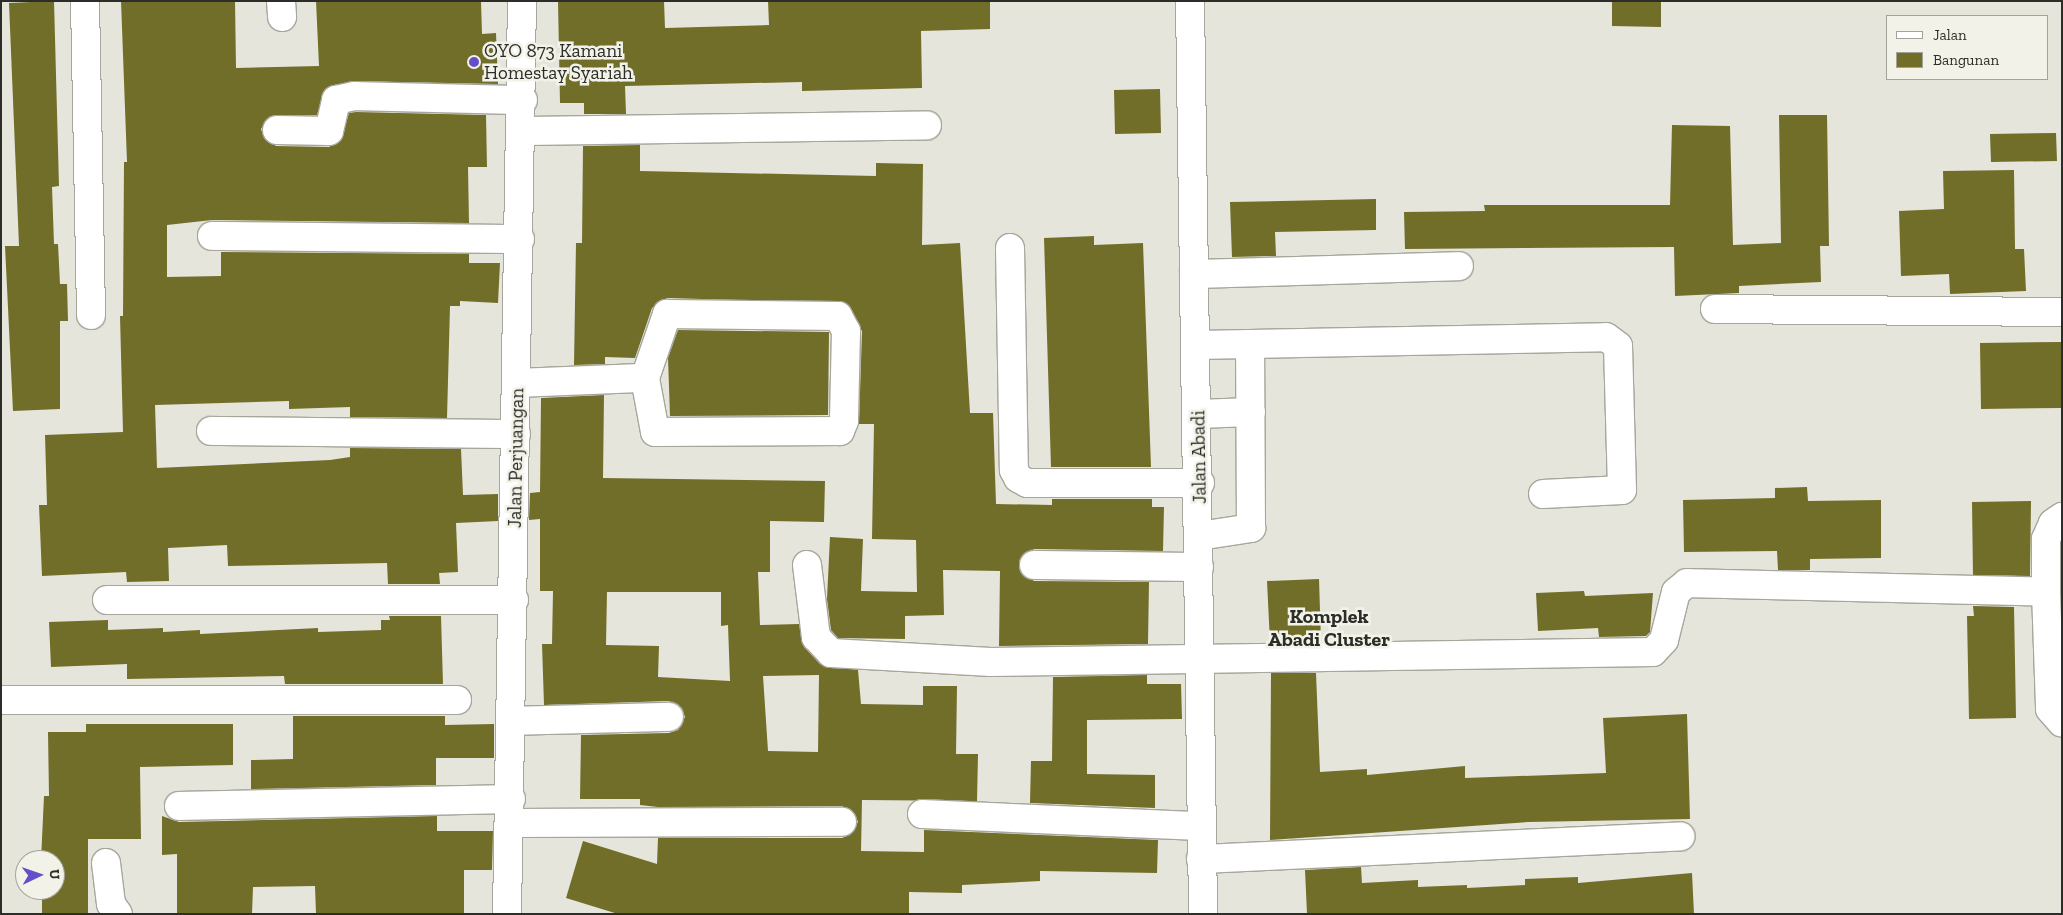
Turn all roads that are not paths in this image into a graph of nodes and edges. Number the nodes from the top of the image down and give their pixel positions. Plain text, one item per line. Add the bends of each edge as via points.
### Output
1 (84, 1) edge
2 (522, 1) edge
3 (1190, 1) edge
4 (523, 100) junction
5 (928, 125) dead end
6 (277, 130) dead end
7 (522, 131) junction
8 (212, 236) dead end
9 (520, 239) junction
10 (1010, 248) dead end
11 (1459, 266) dead end
12 (1194, 274) junction
13 (1716, 309) dead end
14 (2062, 312) edge
15 (91, 315) dead end
16 (1250, 344) junction
17 (1196, 345) junction
18 (645, 378) junction
19 (518, 383) junction
20 (1251, 412) junction
21 (1198, 414) junction
22 (211, 431) dead end
23 (516, 434) junction
24 (1200, 483) junction
25 (1543, 494) dead end
26 (2062, 517) edge
27 (1199, 536) junction
28 (807, 565) dead end
29 (1034, 565) dead end
30 (1199, 567) junction
31 (2046, 592) junction
32 (107, 600) dead end
33 (514, 600) junction
34 (1200, 658) junction
35 (1, 700) edge
36 (457, 700) dead end
37 (669, 717) dead end
38 (512, 721) junction
39 (2062, 723) edge
40 (179, 806) dead end
41 (511, 811) junction
42 (922, 814) dead end
43 (842, 822) dead end
44 (1200, 826) junction
45 (1680, 836) dead end
46 (1201, 859) junction
47 (106, 863) dead end
48 (118, 914) edge
49 (508, 914) edge
50 (1203, 914) edge

1 - 15 street
2 - 4 street, Jalan Perjuangan
3 - 12 street, Jalan Abadi
4 - 6 street via 355,96 336,100 329,131
4 - 7 street, Jalan Perjuangan
5 - 7 street
7 - 9 street, Jalan Perjuangan
8 - 9 street
9 - 19 street, Jalan Perjuangan
10 - 24 street via 1014,470 1018,478 1027,482
11 - 12 street
12 - 17 street, Jalan Abadi
13 - 14 street
16 - 17 street
16 - 20 street
16 - 25 street via 1613,340 1618,346 1622,490
17 - 21 street, Jalan Abadi
18 - 18 street via 667,314 832,314 845,325 844,421 837,433 658,434 651,425
18 - 19 street
19 - 23 street, Jalan Perjuangan
20 - 21 street
20 - 27 street via 1251,528
21 - 24 street, Jalan Abadi
22 - 23 street
23 - 33 street, Jalan Perjuangan
24 - 27 street, Jalan Abadi
26 - 31 street via 2053,523 2046,539
27 - 30 street, Jalan Abadi
28 - 34 street via 816,637 831,653 991,662
29 - 30 street
30 - 34 street, Jalan Abadi
31 - 34 street via 1687,583 1676,592 1664,640 1653,652
31 - 39 street via 2050,709
32 - 33 street
33 - 38 street, Jalan Perjuangan
34 - 44 street, Jalan Abadi
35 - 36 street
37 - 38 street
38 - 41 street, Jalan Perjuangan
40 - 41 street
41 - 43 street
41 - 49 street, Jalan Perjuangan
42 - 44 street
44 - 46 street, Jalan Abadi
45 - 46 street
46 - 50 street, Jalan Abadi
47 - 48 street via 111,904

